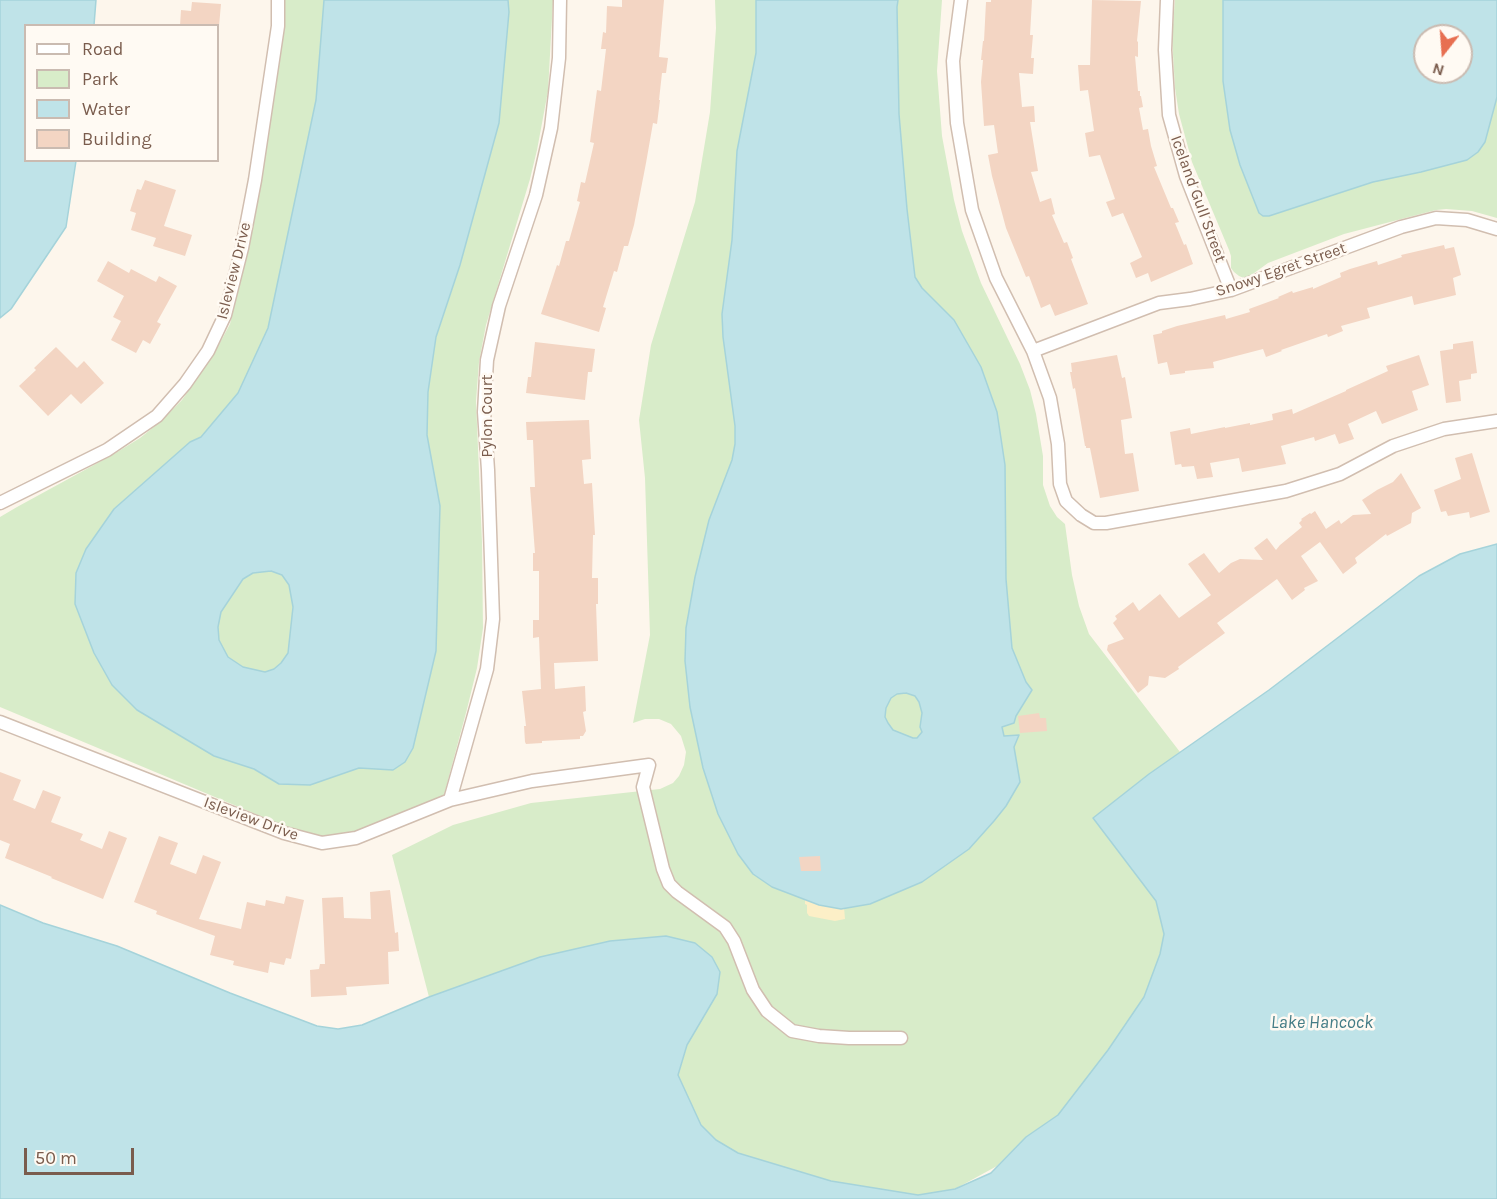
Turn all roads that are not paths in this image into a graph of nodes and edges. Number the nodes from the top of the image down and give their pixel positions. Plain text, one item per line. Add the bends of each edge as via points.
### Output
1 (278, 0) edge
2 (560, 0) edge
3 (961, 0) edge
4 (1167, 0) edge
5 (1497, 229) edge
6 (1231, 290) junction
7 (1033, 351) junction
8 (1497, 421) edge
9 (0, 503) edge
10 (0, 722) edge
11 (450, 800) junction
12 (901, 1038) dead end

1 - 9 street, Isleview Drive via 276,38 242,248 225,315 208,351 157,416 107,450
2 - 11 street, Pylon Court via 560,58 551,128 536,195 487,360 484,412 493,619 487,669
3 - 7 street via 954,82 972,210 996,278
4 - 6 street, Iceland Gull Street via 1168,116 1186,176
5 - 6 street, Snowy Egret Street via 1467,220 1436,218 1401,227
6 - 7 street, Snowy Egret Street via 1159,303
7 - 8 street via 1050,398 1060,484 1066,501 1094,523 1286,491 1340,474 1393,446 1434,432
10 - 11 street, Isleview Drive via 284,834 322,843 356,838
11 - 12 street, Isleview Drive via 532,781 649,765 643,788 669,884 725,927 753,990 767,1011 792,1030 829,1036

